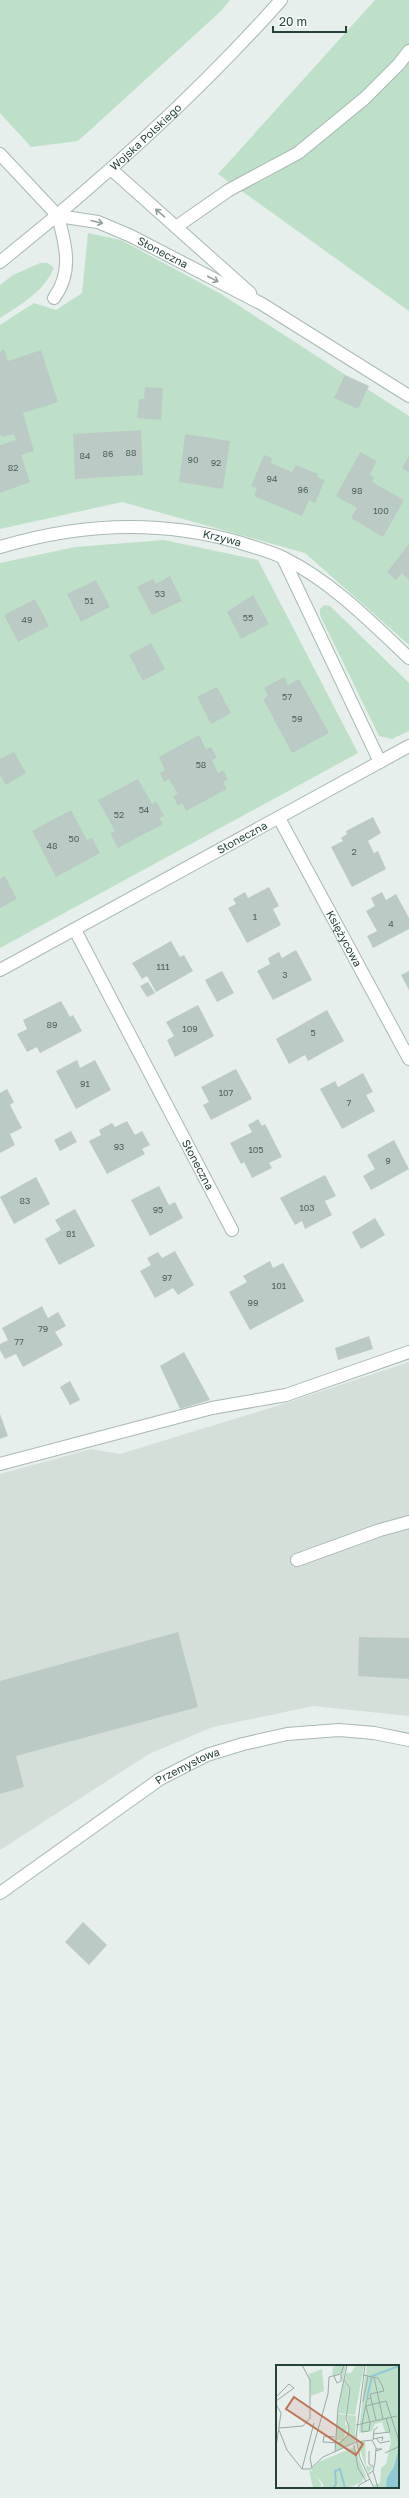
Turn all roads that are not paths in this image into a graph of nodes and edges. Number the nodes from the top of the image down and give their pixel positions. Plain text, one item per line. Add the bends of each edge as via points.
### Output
1 (281, 0) edge
2 (409, 51) edge
3 (0, 154) edge
4 (112, 170) junction
5 (58, 216) junction
6 (176, 227) junction
7 (0, 262) edge
8 (54, 298) dead end
9 (262, 304) junction
10 (409, 396) edge
11 (0, 547) edge
12 (283, 558) junction
13 (409, 658) edge
14 (409, 746) edge
15 (380, 762) junction
16 (279, 818) junction
17 (75, 930) junction
18 (0, 970) edge
19 (409, 1059) edge
20 (232, 1230) dead end
21 (409, 1352) edge
22 (0, 1464) edge
23 (409, 1522) edge
24 (297, 1560) dead end
25 (409, 1740) edge
26 (0, 1893) edge

1 - 4 street, Wojska Polskiego via 205,82
2 - 6 street via 365,98 298,153 229,190
3 - 5 street
4 - 5 street, Wojska Polskiego
6 -> 4 street, Słoneczna
5 - 7 street, Wojska Polskiego
5 - 8 street via 68,251 63,286
5 -> 9 street, Słoneczna via 98,222 125,233
6 - 9 street, Słoneczna
9 - 10 street, Słoneczna
11 - 12 street, Krzywa via 29,538 123,525 213,535
12 - 13 street, Krzywa via 318,578 356,607
12 - 15 street
14 - 15 street, Słoneczna
15 - 16 street, Słoneczna
16 - 17 street, Słoneczna
16 - 19 street, Księżycowa
17 - 18 street, Słoneczna
17 - 20 street, Słoneczna
21 - 22 street via 286,1395 212,1408
23 - 24 street
25 - 26 street, Przemysłowa via 340,1730 287,1734 207,1755 160,1779

